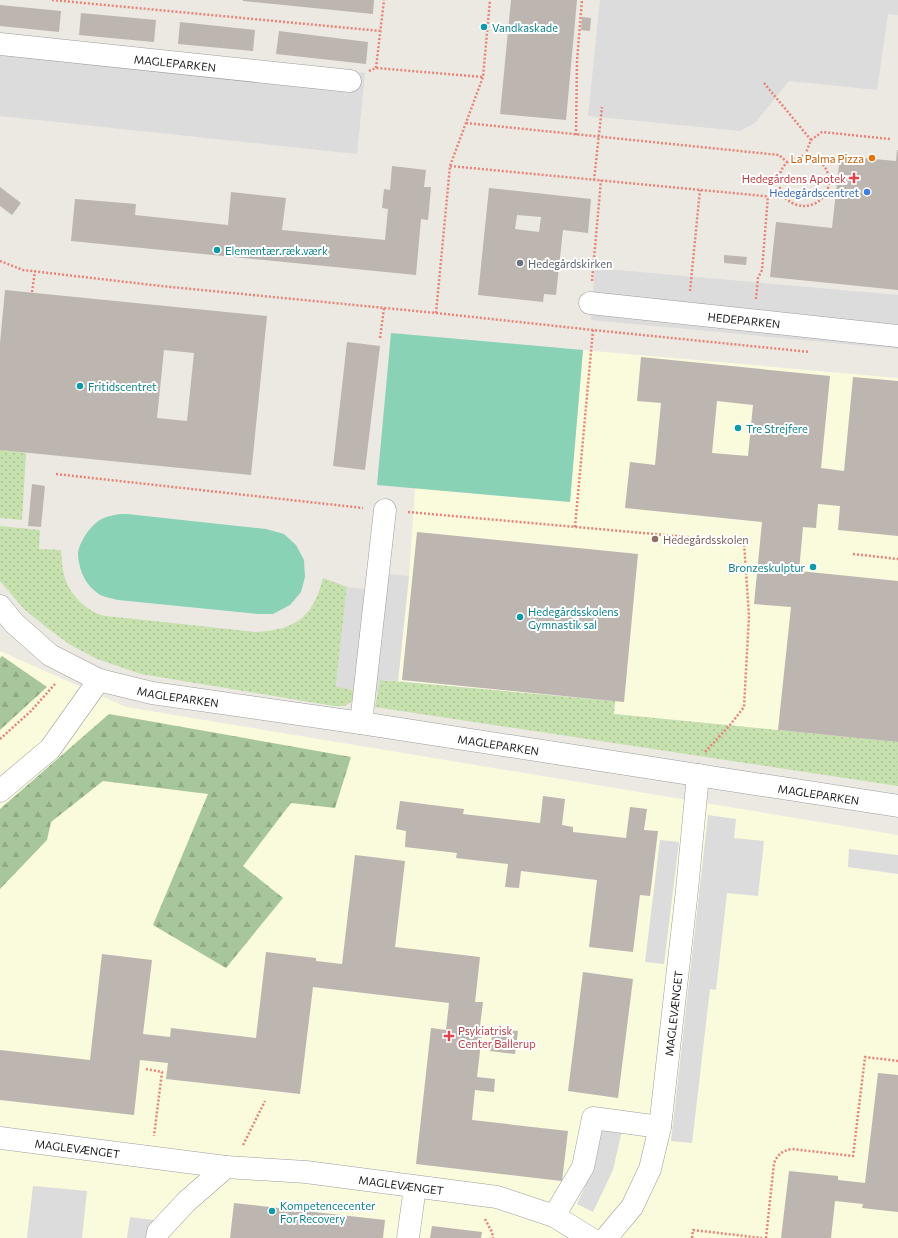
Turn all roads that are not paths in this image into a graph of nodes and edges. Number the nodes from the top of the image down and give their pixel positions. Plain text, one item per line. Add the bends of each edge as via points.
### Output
1 (0, 44) edge
2 (350, 80) road end
3 (590, 303) road end
4 (898, 336) edge
5 (385, 510) dead end
6 (0, 606) edge
7 (99, 680) junction
8 (361, 723) junction
9 (698, 775) junction
10 (0, 791) edge
11 (898, 806) edge
12 (660, 1127) junction
13 (0, 1138) edge
14 (232, 1168) junction
15 (415, 1187) junction
16 (554, 1216) junction
17 (157, 1238) edge
18 (408, 1238) edge
19 (590, 1238) edge
20 (606, 1238) edge

1 - 2 street, MAGLEPARKEN
3 - 4 street, HEDEPARKEN
5 - 8 street
6 - 7 street, MAGLEPARKEN via 14,623 50,655
7 - 8 street, MAGLEPARKEN via 152,692
7 - 10 street via 50,749
8 - 9 street, MAGLEPARKEN
9 - 11 street, MAGLEPARKEN
9 - 12 street, MAGLEVÆNGET
12 - 16 street via 593,1118 584,1167
12 - 20 street, MAGLEVÆNGET via 650,1169 632,1207
13 - 14 street, MAGLEVÆNGET
14 - 15 street, MAGLEVÆNGET via 306,1172
14 - 17 street via 187,1201 158,1232
15 - 16 street, MAGLEVÆNGET via 497,1197
15 - 18 street
16 - 19 street, MAGLEVÆNGET

